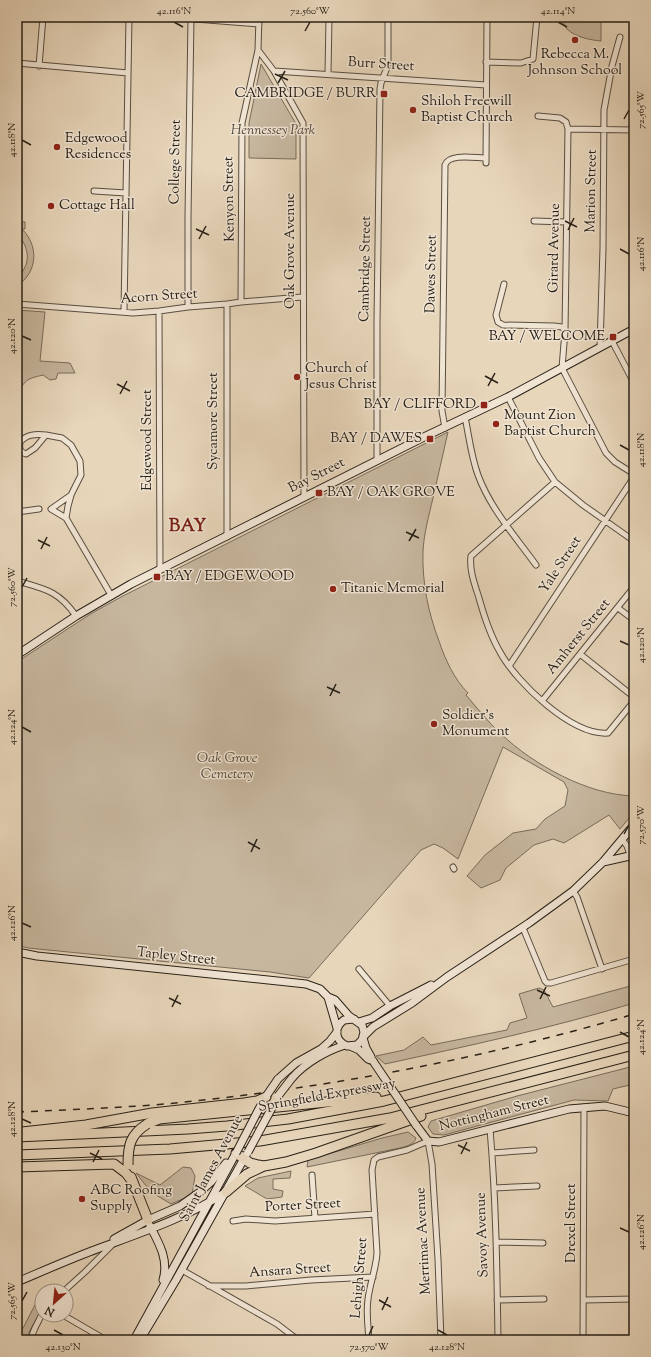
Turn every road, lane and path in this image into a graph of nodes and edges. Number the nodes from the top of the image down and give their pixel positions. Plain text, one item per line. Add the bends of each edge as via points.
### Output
1 (43, 17) edge
2 (128, 17) edge
3 (169, 17) edge
4 (259, 17) edge
5 (329, 17) edge
6 (388, 17) edge
7 (487, 17) edge
8 (537, 17) edge
9 (191, 18) edge
10 (259, 24) junction
11 (620, 37) dead end
12 (258, 50) junction
13 (486, 62) junction
14 (17, 63) edge
15 (39, 66) junction
16 (274, 71) junction
17 (128, 74) junction
18 (328, 74) junction
19 (383, 78) junction
20 (486, 85) junction
21 (538, 116) dead end
22 (568, 129) junction
23 (605, 130) junction
24 (634, 130) edge
25 (94, 191) dead end
26 (126, 193) junction
27 (534, 221) dead end
28 (567, 222) junction
29 (504, 284) dead end
30 (302, 297) junction
31 (241, 302) junction
32 (17, 304) edge
33 (227, 304) junction
34 (188, 307) junction
35 (159, 311) junction
36 (124, 312) junction
37 (634, 329) edge
38 (565, 331) junction
39 (612, 341) junction
40 (600, 348) junction
41 (562, 368) junction
42 (634, 383) edge
43 (508, 397) junction
44 (465, 417) junction
45 (445, 428) junction
46 (46, 435) junction
47 (377, 461) junction
48 (634, 474) edge
49 (634, 478) edge
50 (555, 482) junction
51 (71, 495) junction
52 (304, 497) junction
53 (39, 509) dead end
54 (17, 512) edge
55 (66, 518) junction
56 (605, 520) junction
57 (507, 525) junction
58 (227, 537) junction
59 (634, 541) edge
60 (536, 565) dead end
61 (160, 569) junction
62 (17, 582) edge
63 (634, 587) edge
64 (111, 595) junction
65 (618, 608) junction
66 (76, 616) junction
67 (634, 620) edge
68 (580, 654) junction
69 (17, 655) edge
70 (509, 666) junction
71 (634, 697) edge
72 (542, 701) junction
73 (634, 701) edge
74 (634, 825) edge
75 (622, 839) junction
76 (632, 856) edge
77 (603, 862) junction
78 (634, 867) edge
79 (573, 891) junction
80 (523, 928) junction
81 (17, 952) edge
82 (634, 960) edge
83 (359, 969) dead end
84 (602, 969) junction
85 (447, 977) junction
86 (328, 997) junction
87 (390, 1006) junction
88 (357, 1021) junction
89 (337, 1030) junction
90 (634, 1036) edge
91 (363, 1037) junction
92 (347, 1045) junction
93 (634, 1055) edge
94 (373, 1061) junction
95 (427, 1090) junction
96 (265, 1099) junction
97 (459, 1101) junction
98 (584, 1107) junction
99 (634, 1113) edge
100 (490, 1129) junction
101 (17, 1133) edge
102 (17, 1137) edge
103 (428, 1141) junction
104 (534, 1150) dead end
105 (236, 1152) junction
106 (492, 1153) junction
107 (17, 1155) edge
108 (246, 1156) junction
109 (264, 1166) junction
110 (17, 1167) edge
111 (372, 1170) joint
112 (312, 1175) dead end
113 (132, 1181) junction
114 (537, 1186) dead end
115 (494, 1188) junction
116 (226, 1192) junction
117 (208, 1204) junction
118 (375, 1214) junction
119 (315, 1218) junction
120 (233, 1221) dead end
121 (150, 1224) junction
122 (115, 1242) junction
123 (496, 1242) junction
124 (543, 1243) dead end
125 (92, 1251) junction
126 (182, 1270) junction
127 (373, 1277) junction
128 (17, 1282) edge
129 (73, 1283) edge
130 (209, 1286) junction
131 (159, 1294) junction
132 (544, 1299) dead end
133 (634, 1299) edge
134 (497, 1300) junction
135 (584, 1300) junction
136 (74, 1321) edge
137 (38, 1323) edge
138 (30, 1340) edge
139 (106, 1340) edge
140 (134, 1340) edge
141 (140, 1340) edge
142 (298, 1340) edge
143 (369, 1340) edge
144 (441, 1340) edge
145 (498, 1340) edge
146 (583, 1340) edge

1 - 15 street
2 - 17 street
3 - 9 street
4 - 10 street
5 - 18 street
6 - 19 street, Cambridge Street via 388,65
7 - 13 street
8 - 13 street via 532,58 522,63
9 - 10 street
9 - 34 street, College Street
10 - 12 street
11 - 23 street, Marion Street via 606,90
12 - 16 street, Oak Grove Avenue
12 - 31 street, Kenyon Street via 242,123
13 - 20 street
14 - 15 street
15 - 17 street
16 - 18 street, Burr Street
16 - 30 street, Oak Grove Avenue via 302,122
17 - 26 street
18 - 19 street, Burr Street
19 - 20 street, Burr Street
19 - 47 street, Cambridge Street via 380,97
20 - 45 street, Dawes Street via 486,161 455,157 448,160 445,165 442,391
21 - 22 street via 560,118 566,122
22 - 23 street
22 - 28 street, Girard Avenue
23 - 24 street
23 - 40 street, Marion Street
25 - 26 street
26 - 36 street
27 - 28 street
28 - 38 street, Girard Avenue
29 - 38 street via 496,315 498,322 503,325 562,327
30 - 31 street, Acorn Street
30 - 52 street, Oak Grove Avenue
31 - 33 street, Acorn Street
32 - 36 street, Acorn Street
33 - 34 street, Acorn Street
33 - 58 street, Sycamore Street
34 - 35 street, Acorn Street
35 - 36 street, Acorn Street
35 - 61 street, Edgewood Street
37 - 39 main road, Bay Street
38 - 41 street, Girard Avenue
39 - 40 main road, Bay Street
39 - 42 street
40 - 41 main road, Bay Street
41 - 43 main road, Bay Street
41 - 48 street via 606,452 615,462
43 - 44 main road, Bay Street
43 - 50 street
44 - 45 main road, Bay Street
44 - 57 street via 477,474 494,508
45 - 47 main road, Bay Street
46 - 46 street via 26,454 20,450 20,442 24,438
46 - 51 street via 62,438 71,445 78,457 81,475
47 - 52 main road, Bay Street
49 - 56 street, Yale Street
50 - 56 street
50 - 57 street
51 - 55 street
51 - 55 street via 51,509
52 - 58 main road, Bay Street
53 - 54 street
55 - 64 street
56 - 59 street
56 - 70 street, Yale Street
57 - 60 street
57 - 70 street via 471,556 470,563 474,584 490,630
58 - 61 main road, Bay Street
61 - 64 main road, Bay Street
62 - 66 street via 55,593 64,599
63 - 65 street, Amherst Street
64 - 66 main road, Bay Street
65 - 67 street
65 - 68 street, Amherst Street
66 - 69 main road, Bay Street
68 - 71 street
68 - 72 street, Amherst Street
70 - 72 street via 525,686
72 - 73 street via 561,716 599,733 608,732
74 - 75 main road
75 - 76 street
75 - 77 main road
76 - 77 main road
76 - 78 street
77 - 79 main road
79 - 80 main road
79 - 84 street
80 - 84 street via 547,983
80 - 85 main road
81 - 86 main road, Tapley Street via 306,984
82 - 84 street
83 - 87 street
85 - 87 main road
85 - 91 main road via 373,1027
86 - 88 main road, Tapley Street
86 - 89 main road
87 - 88 main road via 372,1018
88 - 89 main road via 344,1020
88 - 91 main road via 364,1028
89 - 92 main road via 339,1039
89 - 96 main road, Saint James Avenue, bridge via 321,1049 296,1063 278,1079
90 - 95 highway, Springfield Expressway
91 - 92 main road via 357,1045
91 - 94 main road
92 - 94 main road via 359,1050
92 - 108 main road, Saint James Avenue, bridge via 333,1049 295,1074 278,1096
93 - 97 highway
94 - 103 main road, bridge
95 - 102 highway, Springfield Expressway via 349,1109 227,1126
95 - 113 highway, bridge via 366,1099 159,1119 138,1130 128,1147 128,1165
96 - 101 highway
96 - 105 main road, Saint James Avenue, bridge
97 - 107 highway via 390,1118 260,1141 170,1149
97 - 109 highway via 316,1153
98 - 99 main road, Nottingham Street via 605,1106
98 - 100 main road, Nottingham Street
98 - 135 street, Drexel Street
100 - 103 main road, Nottingham Street via 439,1142
100 - 106 street, Savoy Avenue
103 - 111 street, Nottingham Street via 407,1150 378,1157 374,1160
103 - 144 street, Merrimac Avenue via 433,1170
104 - 106 street
105 - 108 highway
105 - 117 main road, Saint James Avenue
105 - 121 main road via 200,1192
106 - 115 street, Savoy Avenue
108 - 109 highway via 250,1163
108 - 116 main road, Saint James Avenue
109 - 116 highway via 246,1174
110 - 113 highway via 114,1164
111 - 118 street, Lehigh Street
112 - 119 street
113 - 121 highway
114 - 115 street
115 - 123 street, Savoy Avenue
116 - 117 main road
116 - 126 main road, Saint James Avenue
117 - 121 main road
117 - 131 main road, Saint James Avenue
118 - 119 street, Porter Street
118 - 127 street, Lehigh Street via 377,1253
119 - 120 street, Porter Street
121 - 122 main road
121 - 125 main road
121 - 131 main road via 165,1259 166,1271
122 - 125 main road
122 - 129 street
123 - 124 street
123 - 134 street, Savoy Avenue
125 - 128 main road
126 - 130 street
126 - 141 main road, Saint James Avenue
127 - 130 street, Ansara Street via 246,1286
127 - 143 street, Lehigh Street via 368,1298
130 - 142 street via 277,1324
131 - 140 main road, Saint James Avenue
132 - 134 street
133 - 135 street
134 - 145 street, Savoy Avenue
135 - 146 street, Drexel Street
136 - 139 street
137 - 138 street

